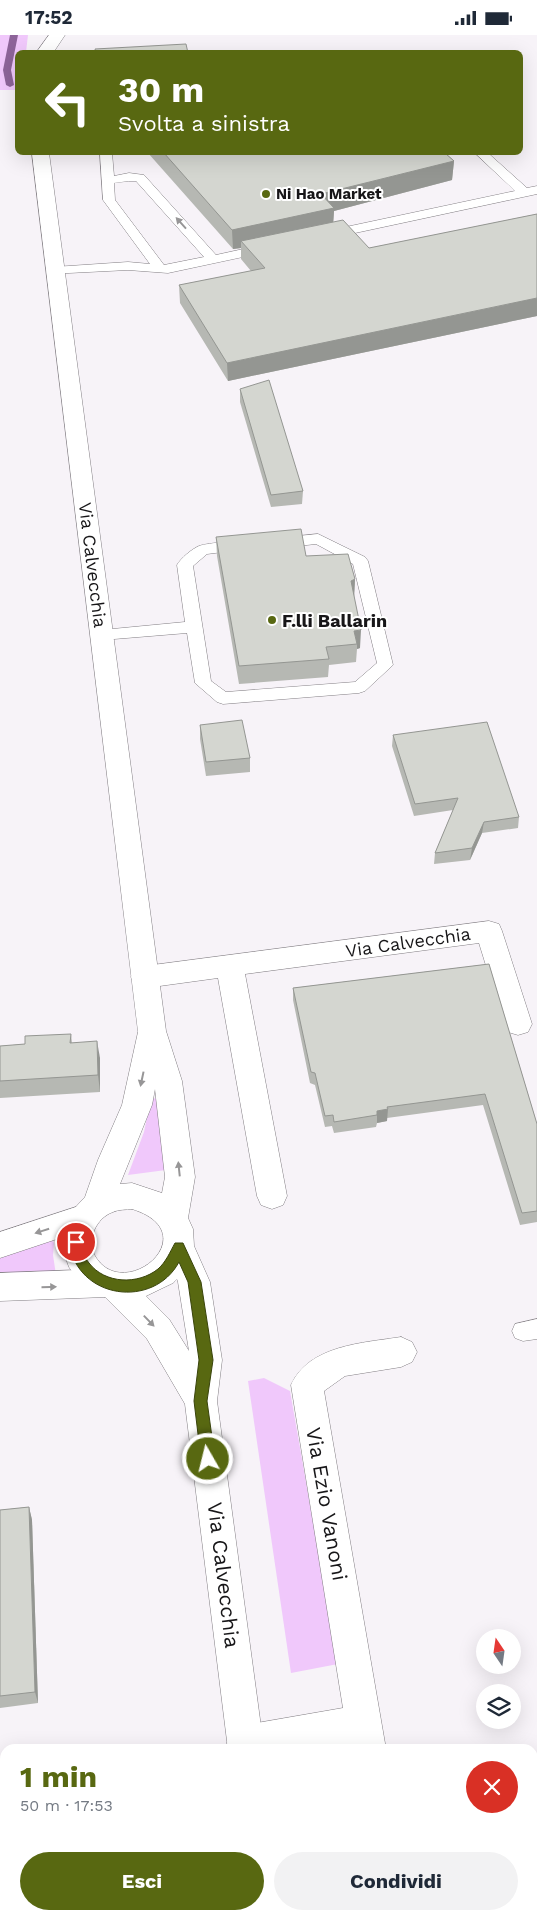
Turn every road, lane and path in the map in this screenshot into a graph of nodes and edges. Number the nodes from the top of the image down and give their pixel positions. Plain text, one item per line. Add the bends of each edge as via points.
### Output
1 (56, 35) edge
2 (38, 49) edge
3 (40, 155) edge
4 (106, 155) edge
5 (484, 155) edge
6 (108, 181) junction
7 (531, 192) edge
8 (310, 239) edge
9 (281, 245) edge
10 (213, 259) junction
11 (160, 268) junction
12 (54, 271) junction
13 (194, 627) junction
14 (102, 635) junction
15 (230, 965) junction
16 (145, 977) junction
17 (518, 1024) dead end
18 (152, 1031) junction
19 (272, 1196) dead end
20 (92, 1210) junction
21 (176, 1232) junction
22 (0, 1245) edge
23 (111, 1284) junction
24 (0, 1287) edge
25 (401, 1352) dead end
26 (201, 1401) junction
27 (366, 1736) edge
28 (245, 1744) edge
29 (269, 1744) edge

1 - 2 main road
3 - 12 main road, Via Calvecchia
4 - 6 lane
5 - 7 lane
10 -> 6 lane via 140,178
6 - 11 lane via 109,200
7 - 8 lane
9 - 10 lane
10 - 11 lane
11 - 12 lane via 128,266
12 - 14 main road, Via Calvecchia
13 - 13 lane via 204,683 223,698 359,687 385,665 360,561 318,539 204,550 185,565
13 - 14 lane
14 - 16 main road, Via Calvecchia
15 - 16 main road, Via Calvecchia
15 - 17 main road, Via Calvecchia via 490,931
15 - 19 main road
16 - 18 main road, Via Calvecchia
18 -> 20 main road, Via Calvecchia via 137,1105
21 -> 18 main road, Via Calvecchia via 180,1177 168,1081
20 - 21 main road via 115,1198 132,1195 148,1198 163,1206
20 -> 22 main road
20 - 23 main road via 77,1235 78,1255 93,1277
21 - 23 main road via 168,1267 149,1282 132,1286
21 - 26 main road, Via Calvecchia via 194,1282 206,1360
24 -> 23 main road
23 -> 26 main road, Via Calvecchia via 158,1329
25 - 27 main road, Via Ezio Vanoni via 338,1362 307,1385
26 - 28 main road, Via Calvecchia
27 - 29 main road, Via Ezio Vanoni

